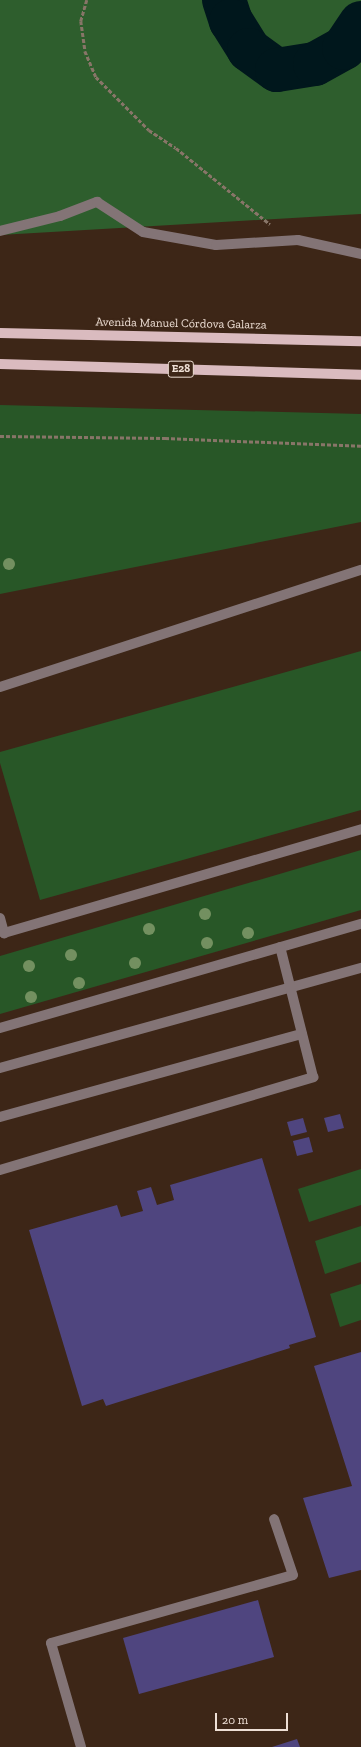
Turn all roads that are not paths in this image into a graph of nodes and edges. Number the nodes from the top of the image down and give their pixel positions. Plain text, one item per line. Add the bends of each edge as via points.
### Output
1 (0, 230) edge
2 (361, 254) edge
3 (0, 333) edge
4 (361, 340) edge
5 (0, 364) edge
6 (361, 375) edge
7 (361, 570) edge
8 (0, 687) edge
9 (361, 829) edge
10 (0, 918) edge
11 (361, 924) edge
12 (280, 947) junction
13 (361, 968) edge
14 (290, 988) junction
15 (0, 1028) edge
16 (302, 1034) junction
17 (0, 1068) edge
18 (0, 1117) edge
19 (0, 1170) edge
20 (274, 1519) dead end
21 (81, 1747) edge

1 - 2 lane via 60,216 97,202 143,232 216,245 298,240
3 - 4 main road, Avenida Manuel Córdova Galarza
5 - 6 main road, E28
7 - 8 lane
9 - 10 lane via 4,933
11 - 12 lane
12 - 14 lane
12 - 15 lane
13 - 14 lane
14 - 16 lane
14 - 17 lane
16 - 18 lane
16 - 19 lane via 313,1077
20 - 21 lane via 293,1575 51,1643

